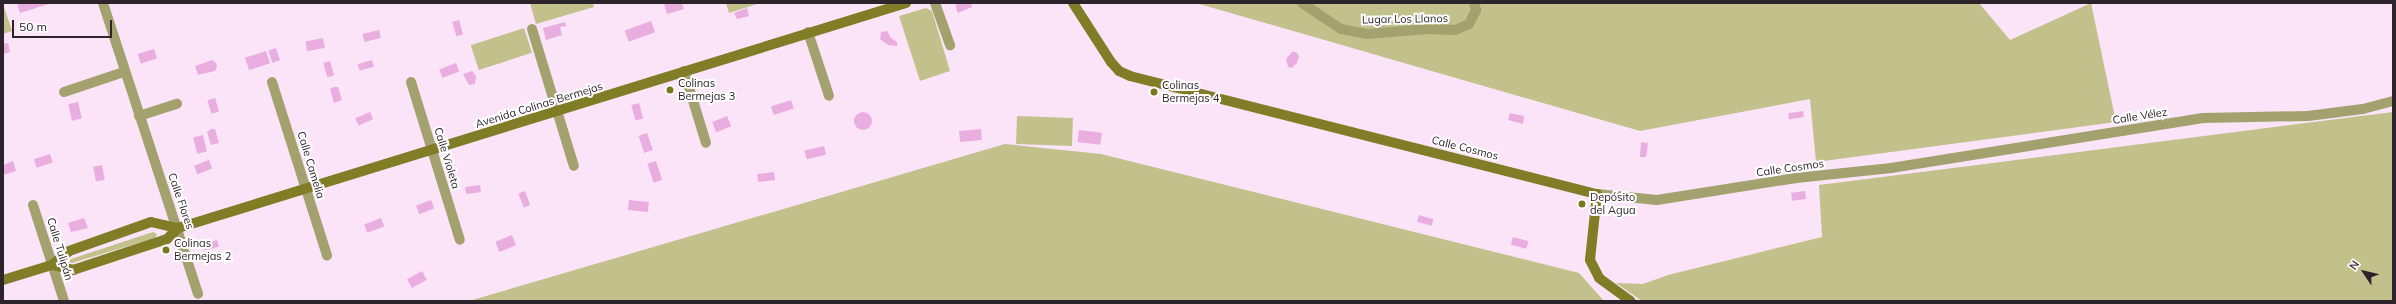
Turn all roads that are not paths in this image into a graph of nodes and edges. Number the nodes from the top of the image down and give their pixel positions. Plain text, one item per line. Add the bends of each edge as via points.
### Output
1 (103, 3) edge
2 (906, 3) edge
3 (935, 3) edge
4 (1073, 3) edge
5 (1302, 3) edge
6 (1474, 3) edge
7 (532, 29) dead end
8 (808, 32) junction
9 (950, 45) dead end
10 (684, 70) junction
11 (124, 72) junction
12 (272, 82) dead end
13 (411, 82) dead end
14 (64, 92) dead end
15 (829, 96) dead end
16 (2393, 101) edge
17 (177, 104) dead end
18 (557, 112) junction
19 (139, 116) junction
20 (706, 143) dead end
21 (432, 149) junction
22 (574, 166) dead end
23 (1891, 168) joint
24 (306, 188) junction
25 (1597, 194) junction
26 (33, 205) dead end
27 (178, 228) junction
28 (460, 240) dead end
29 (327, 255) dead end
30 (52, 265) junction
31 (3, 280) edge
32 (198, 294) dead end
33 (64, 301) edge
34 (1631, 301) edge

1 - 11 street, Calle Flores
2 - 8 street, Avenida Colinas Bermejas
3 - 9 street
4 - 25 street, Calle Cosmos via 1111,62 1119,71 1130,76
5 - 6 street, Lugar Los Llanos via 1341,29 1367,34 1427,29 1455,30 1469,24 1476,10
7 - 18 street
8 - 10 street, Avenida Colinas Bermejas
8 - 15 street
10 - 18 street, Avenida Colinas Bermejas
10 - 20 street
11 - 14 street
11 - 19 street, Calle Flores
12 - 24 street, Calle Camelia
13 - 21 street, Calle Violeta
16 - 23 street, Calle Vélez via 2363,109 2308,116 2202,118
17 - 19 street
18 - 21 street, Avenida Colinas Bermejas
18 - 22 street
19 - 27 street, Calle Flores
21 - 24 street, Avenida Colinas Bermejas
21 - 28 street, Calle Violeta
23 - 25 street, Calle Cosmos via 1796,178 1657,200
24 - 27 street, Avenida Colinas Bermejas
24 - 29 street, Calle Camelia
25 - 34 street via 1590,260 1599,278
26 - 30 street, Calle Tulipán
27 - 30 street, Avenida Colinas Bermejas via 167,239 74,270
27 - 30 street, Avenida Colinas Bermejas via 151,222 69,251
27 - 32 street, Calle Flores
30 - 31 street, Avenida Colinas Bermejas
30 - 33 street, Calle Tulipán

